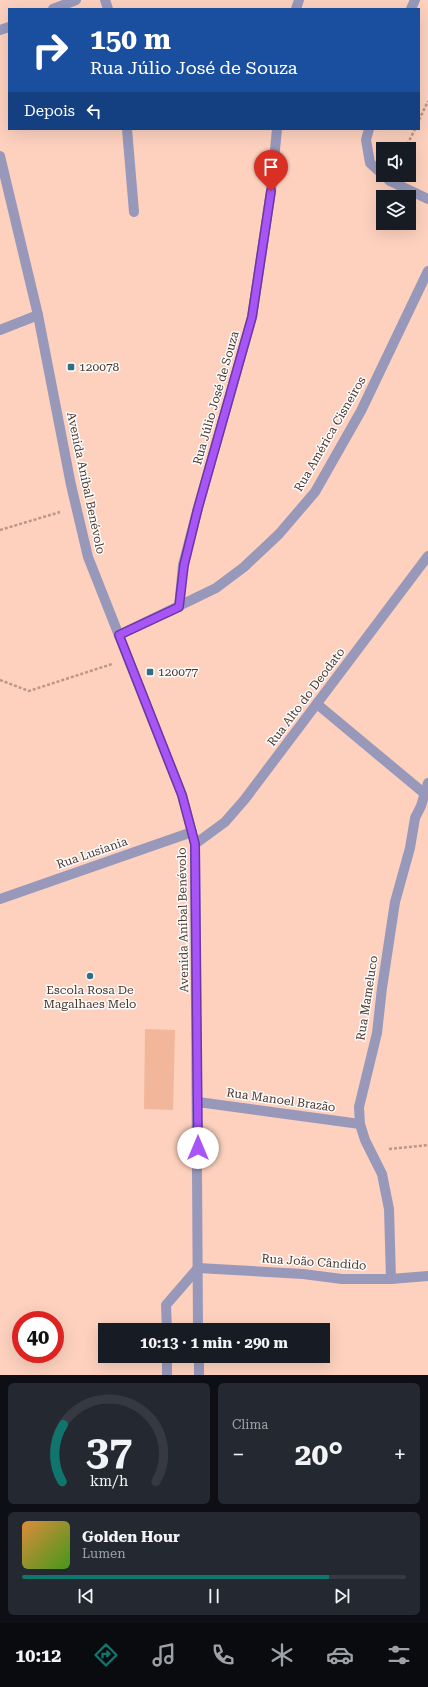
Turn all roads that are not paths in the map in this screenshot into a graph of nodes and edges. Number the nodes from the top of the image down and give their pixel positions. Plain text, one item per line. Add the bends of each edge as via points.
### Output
1 (76, 0) edge
2 (56, 8) edge
3 (127, 130) edge
4 (277, 130) edge
5 (369, 130) edge
6 (0, 156) edge
7 (428, 198) edge
8 (134, 212) dead end
9 (428, 271) edge
10 (38, 315) junction
11 (0, 330) edge
12 (428, 556) edge
13 (179, 607) junction
14 (119, 635) junction
15 (317, 704) junction
16 (428, 783) edge
17 (425, 801) edge
18 (192, 832) junction
19 (195, 844) junction
20 (0, 899) edge
21 (198, 1102) junction
22 (360, 1124) junction
23 (198, 1268) junction
24 (428, 1276) edge
25 (391, 1279) junction
26 (167, 1323) edge
27 (198, 1323) edge
28 (167, 1363) edge
29 (199, 1363) edge
30 (167, 1375) edge
31 (199, 1375) edge

1 - 2 street
3 - 8 street
4 - 13 street, Rua Júlio José de Souza via 271,191 252,317 198,508 184,565
5 - 7 street via 366,140 370,163 390,181
6 - 10 street, Avenida Aníbal Benévolo
9 - 13 street, Rua América Cisneiros via 361,411 315,492 279,534 244,567 216,588
10 - 11 street
10 - 14 street, Avenida Aníbal Benévolo via 88,557
12 - 15 street, Rua Alto do Deodato
13 - 14 street
14 - 18 street, Avenida Aníbal Benévolo via 182,795
15 - 17 street
15 - 19 street, Rua Alto do Deodato via 240,805 225,822
16 - 17 street, Rua Mameluco
17 - 22 street, Rua Mameluco via 415,818 410,848 395,902 377,1033 359,1107
18 - 19 street, Avenida Aníbal Benévolo
18 - 20 street, Rua Lusiania
19 - 21 street, Avenida Aníbal Benévolo
21 - 22 street, Rua Manoel Brazão
21 - 23 street, Avenida Aníbal Benévolo
22 - 25 street, Rua Mameluco via 382,1174 389,1209
23 - 25 street, Rua João Cândido via 303,1274 342,1279
23 - 26 street via 166,1305
23 - 27 street, Avenida Aníbal Benévolo
24 - 25 street, Rua João Cândido
28 - 30 street
29 - 31 street

